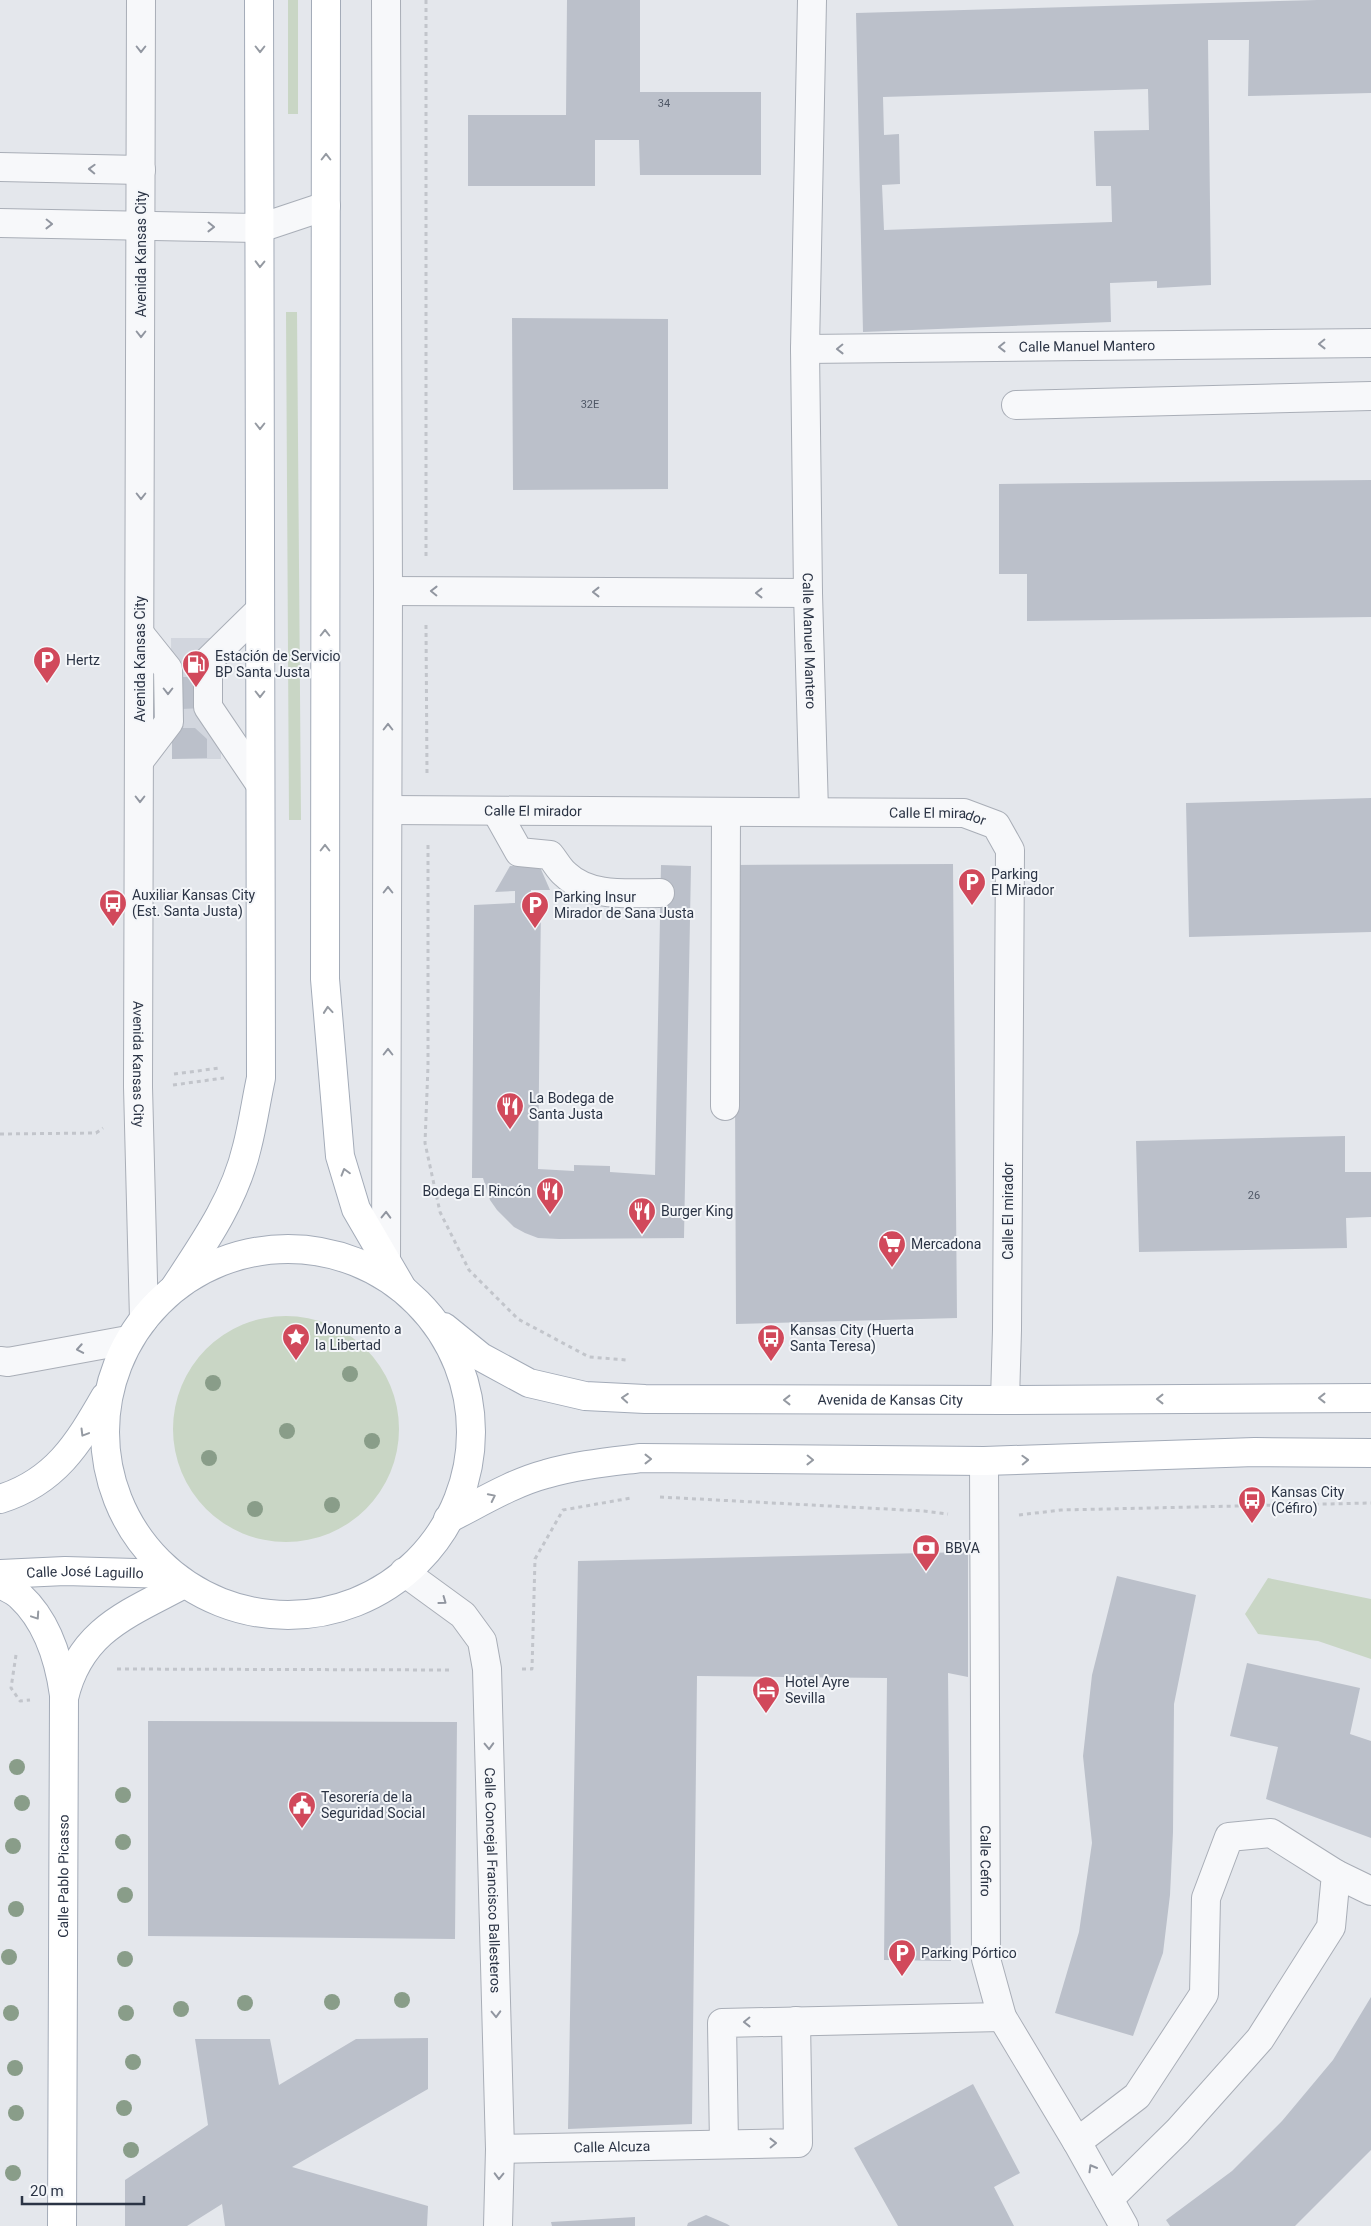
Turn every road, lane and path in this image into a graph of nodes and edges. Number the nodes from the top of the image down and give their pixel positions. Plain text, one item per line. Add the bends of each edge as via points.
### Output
1 (141, 0) edge
2 (260, 0) edge
3 (326, 0) edge
4 (386, 0) edge
5 (426, 0) edge
6 (812, 0) edge
7 (0, 167) edge
8 (141, 170) junction
9 (326, 206) junction
10 (0, 223) edge
11 (142, 226) junction
12 (260, 228) junction
13 (1371, 343) edge
14 (805, 349) junction
15 (1371, 396) edge
16 (1016, 405) dead end
17 (426, 563) dead end
18 (388, 591) junction
19 (808, 593) junction
20 (260, 610) junction
21 (426, 621) dead end
22 (427, 778) dead end
23 (260, 784) junction
24 (388, 810) junction
25 (496, 811) junction
26 (726, 812) junction
27 (814, 812) junction
28 (428, 838) dead end
29 (660, 893) dead end
30 (220, 1068) dead end
31 (171, 1074) dead end
32 (217, 1078) dead end
33 (172, 1085) dead end
34 (725, 1106) dead end
35 (109, 1123) dead end
36 (0, 1134) edge
37 (386, 1264) junction
38 (175, 1287) junction
39 (402, 1288) junction
40 (432, 1318) junction
41 (144, 1319) junction
42 (128, 1340) junction
43 (0, 1360) edge
44 (628, 1360) dead end
45 (109, 1391) junction
46 (1371, 1398) edge
47 (1005, 1400) junction
48 (1371, 1453) edge
49 (984, 1461) junction
50 (639, 1496) dead end
51 (660, 1497) dead end
52 (0, 1499) edge
53 (1371, 1503) edge
54 (952, 1514) dead end
55 (1022, 1514) dead end
56 (448, 1519) junction
57 (404, 1572) junction
58 (0, 1574) edge
59 (177, 1579) junction
60 (0, 1584) edge
61 (15, 1646) dead end
62 (114, 1669) dead end
63 (532, 1669) dead end
64 (451, 1670) dead end
65 (64, 1698) junction
66 (20, 1701) dead end
67 (1336, 1874) junction
68 (1371, 1891) edge
69 (1002, 2017) junction
70 (796, 2021) junction
71 (1077, 2142) junction
72 (724, 2144) junction
73 (500, 2148) junction
74 (1109, 2199) junction
75 (62, 2226) edge
76 (498, 2226) edge
77 (1124, 2226) edge

1 -> 8 street, Avenida Kansas City
2 -> 12 main road
9 -> 3 main road
4 - 18 street
5 - 17 path
6 - 14 street, Calle Manuel Mantero
8 -> 7 street
8 - 11 street, Avenida Kansas City
9 - 12 street
37 -> 9 main road via 356,1209 340,1156 325,979
10 -> 11 street
11 -> 12 street
11 -> 41 street, Avenida Kansas City via 138,1087
12 -> 20 main road
13 -> 14 street, Calle Manuel Mantero
14 - 19 street, Calle Manuel Mantero
15 - 16 street
19 -> 18 street
24 -> 18 street
19 - 27 street, Calle Manuel Mantero
20 -> 23 main road
20 - 23 street via 208,661 208,707
21 - 22 path
23 - 38 main road via 260,1078 247,1148 235,1182 214,1227
24 - 25 street, Calle El mirador
37 -> 24 street
25 - 26 street, Calle El mirador
25 - 29 street via 519,852 550,855 564,874 583,887 607,892
26 - 27 street, Calle El mirador
26 - 34 street
27 - 47 street, Calle El mirador via 964,813 996,825 1010,850
28 - 44 path via 425,1143 440,1212 469,1270 518,1319 589,1357
30 - 31 path
32 - 33 path
35 - 36 path via 96,1133
37 - 39 main road
38 - 39 main road via 216,1265 266,1250 302,1248 338,1254 384,1274
38 - 41 main road
39 - 40 main road
47 -> 40 main road, Avenida de Kansas City via 586,1396 529,1383 481,1357
40 - 56 main road via 451,1347 463,1375 470,1412 467,1469
41 - 42 main road
42 -> 43 street via 8,1362
42 - 45 main road
45 -> 52 main road via 80,1440 53,1470 30,1486
45 - 59 main road via 104,1453 112,1485 128,1525 145,1548
46 -> 47 main road, Avenida de Kansas City
49 -> 48 main road via 1255,1452
56 -> 49 main road via 545,1474 641,1458
49 - 69 street, Calle Cefiro via 986,1959
50 - 63 path via 563,1510 534,1559
51 - 54 path
53 - 55 path via 1061,1510
56 - 57 main road via 432,1545
57 - 59 main road via 372,1594 335,1609 296,1615 256,1613 219,1602
57 -> 73 street, Calle Concejal Francisco Ballesteros via 463,1615 482,1641 487,1669
58 - 59 main road, Calle José Laguillo via 65,1571
59 - 65 main road, Calle Pablo Picasso via 97,1636 69,1676
60 -> 65 main road via 20,1595 45,1630 60,1666
61 - 66 path via 11,1688
62 - 64 path
65 - 75 main road, Calle Pablo Picasso
67 - 68 street
67 - 71 street via 1271,1833 1229,1837 1206,1898 1204,1994 1137,2096
67 - 74 street via 1331,1927 1260,2039 1178,2131
69 - 70 street
69 - 71 street, Calle Cefiro
70 -> 72 street via 722,2023
72 -> 70 street, Calle Alcuza via 798,2143
74 -> 71 street, Calle Cefiro
72 - 73 street, Calle Alcuza
73 -> 76 street, Calle Concejal Francisco Ballesteros
74 - 77 street, Calle Cefiro

